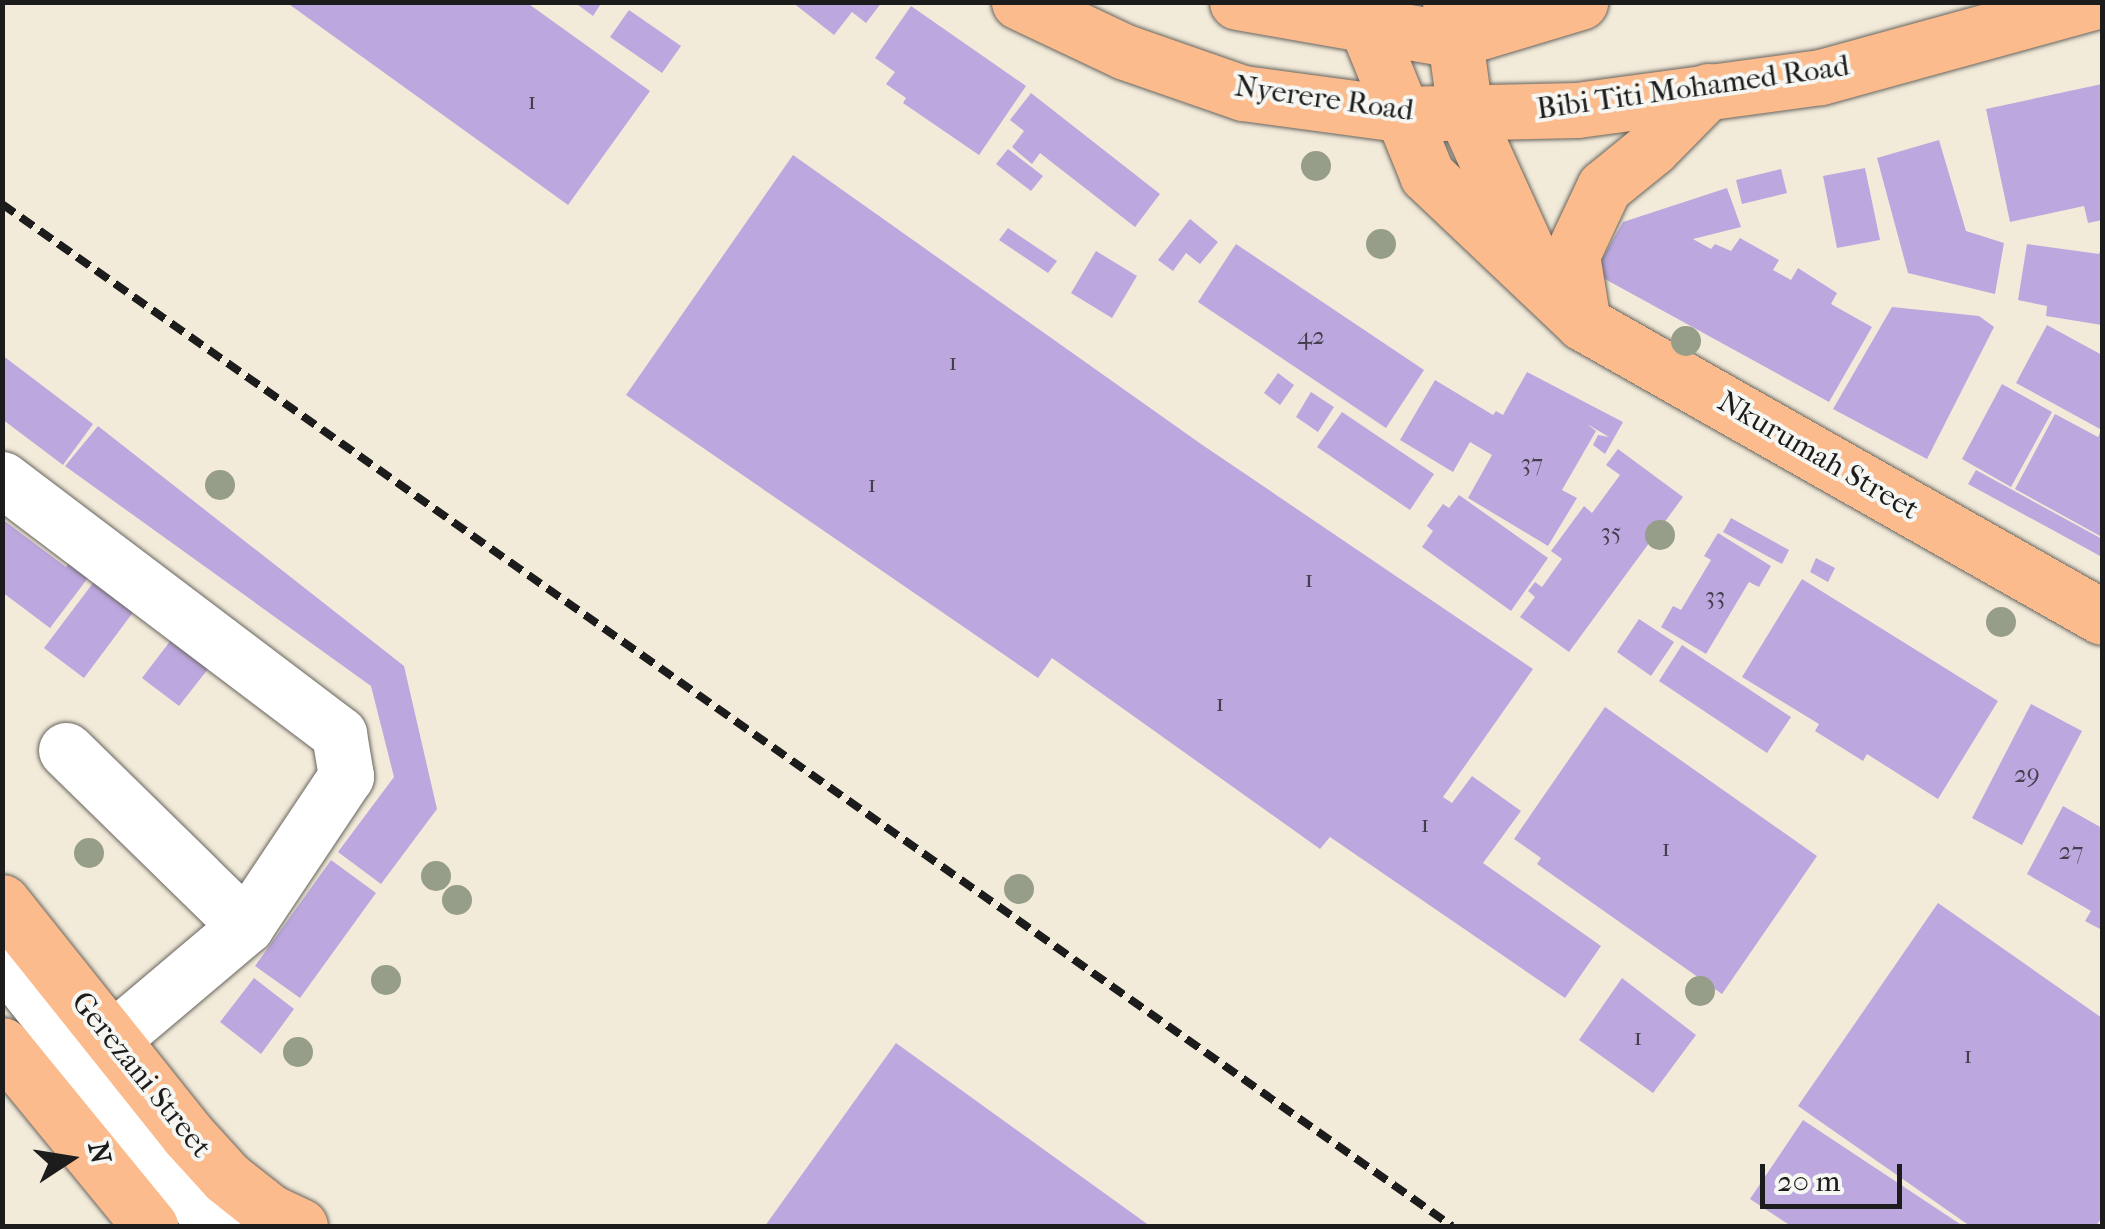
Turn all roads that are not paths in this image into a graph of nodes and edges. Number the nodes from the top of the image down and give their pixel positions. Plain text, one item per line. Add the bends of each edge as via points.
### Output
1 (1019, 2) edge
2 (1237, 2) edge
3 (1580, 2) edge
4 (2093, 2) edge
5 (1366, 15) edge
6 (1452, 21) edge
7 (1708, 91) junction
8 (1465, 113) junction
9 (1399, 114) junction
10 (1543, 284) junction
11 (1582, 323) junction
12 (2, 479) edge
13 (2102, 617) edge
14 (66, 750) dead end
15 (2, 902) edge
16 (246, 926) junction
17 (2, 957) edge
18 (112, 1040) junction
19 (2, 1045) edge
20 (182, 1182) junction
21 (150, 1226) edge
22 (216, 1226) edge
23 (234, 1226) edge
24 (300, 1226) edge

1 - 9 main road, Nyerere Road via 1125,52 1244,93
2 - 5 main road
3 - 6 main road
4 - 7 main road, Bibi Titi Mohamed Road via 1821,77
5 - 6 main road
5 - 9 main road, Nkurumah Street
6 - 8 main road, Nkurumah Street
7 - 8 main road, Bibi Titi Mohamed Road via 1577,110
7 - 11 main road via 1604,186 1572,255
8 - 9 main road, Nyerere Road
8 - 10 main road, Nkurumah Street
9 - 10 main road, Nkurumah Street via 1427,175
10 - 11 main road, Nkurumah Street
11 - 13 main road, Nkurumah Street
12 - 16 lane via 339,734 346,776
14 - 16 lane
15 - 18 main road, Gerezani Street
16 - 18 lane
17 - 20 lane
18 - 24 main road, Gerezani Street via 227,1178
19 - 21 main road
20 - 22 lane
20 - 23 lane

